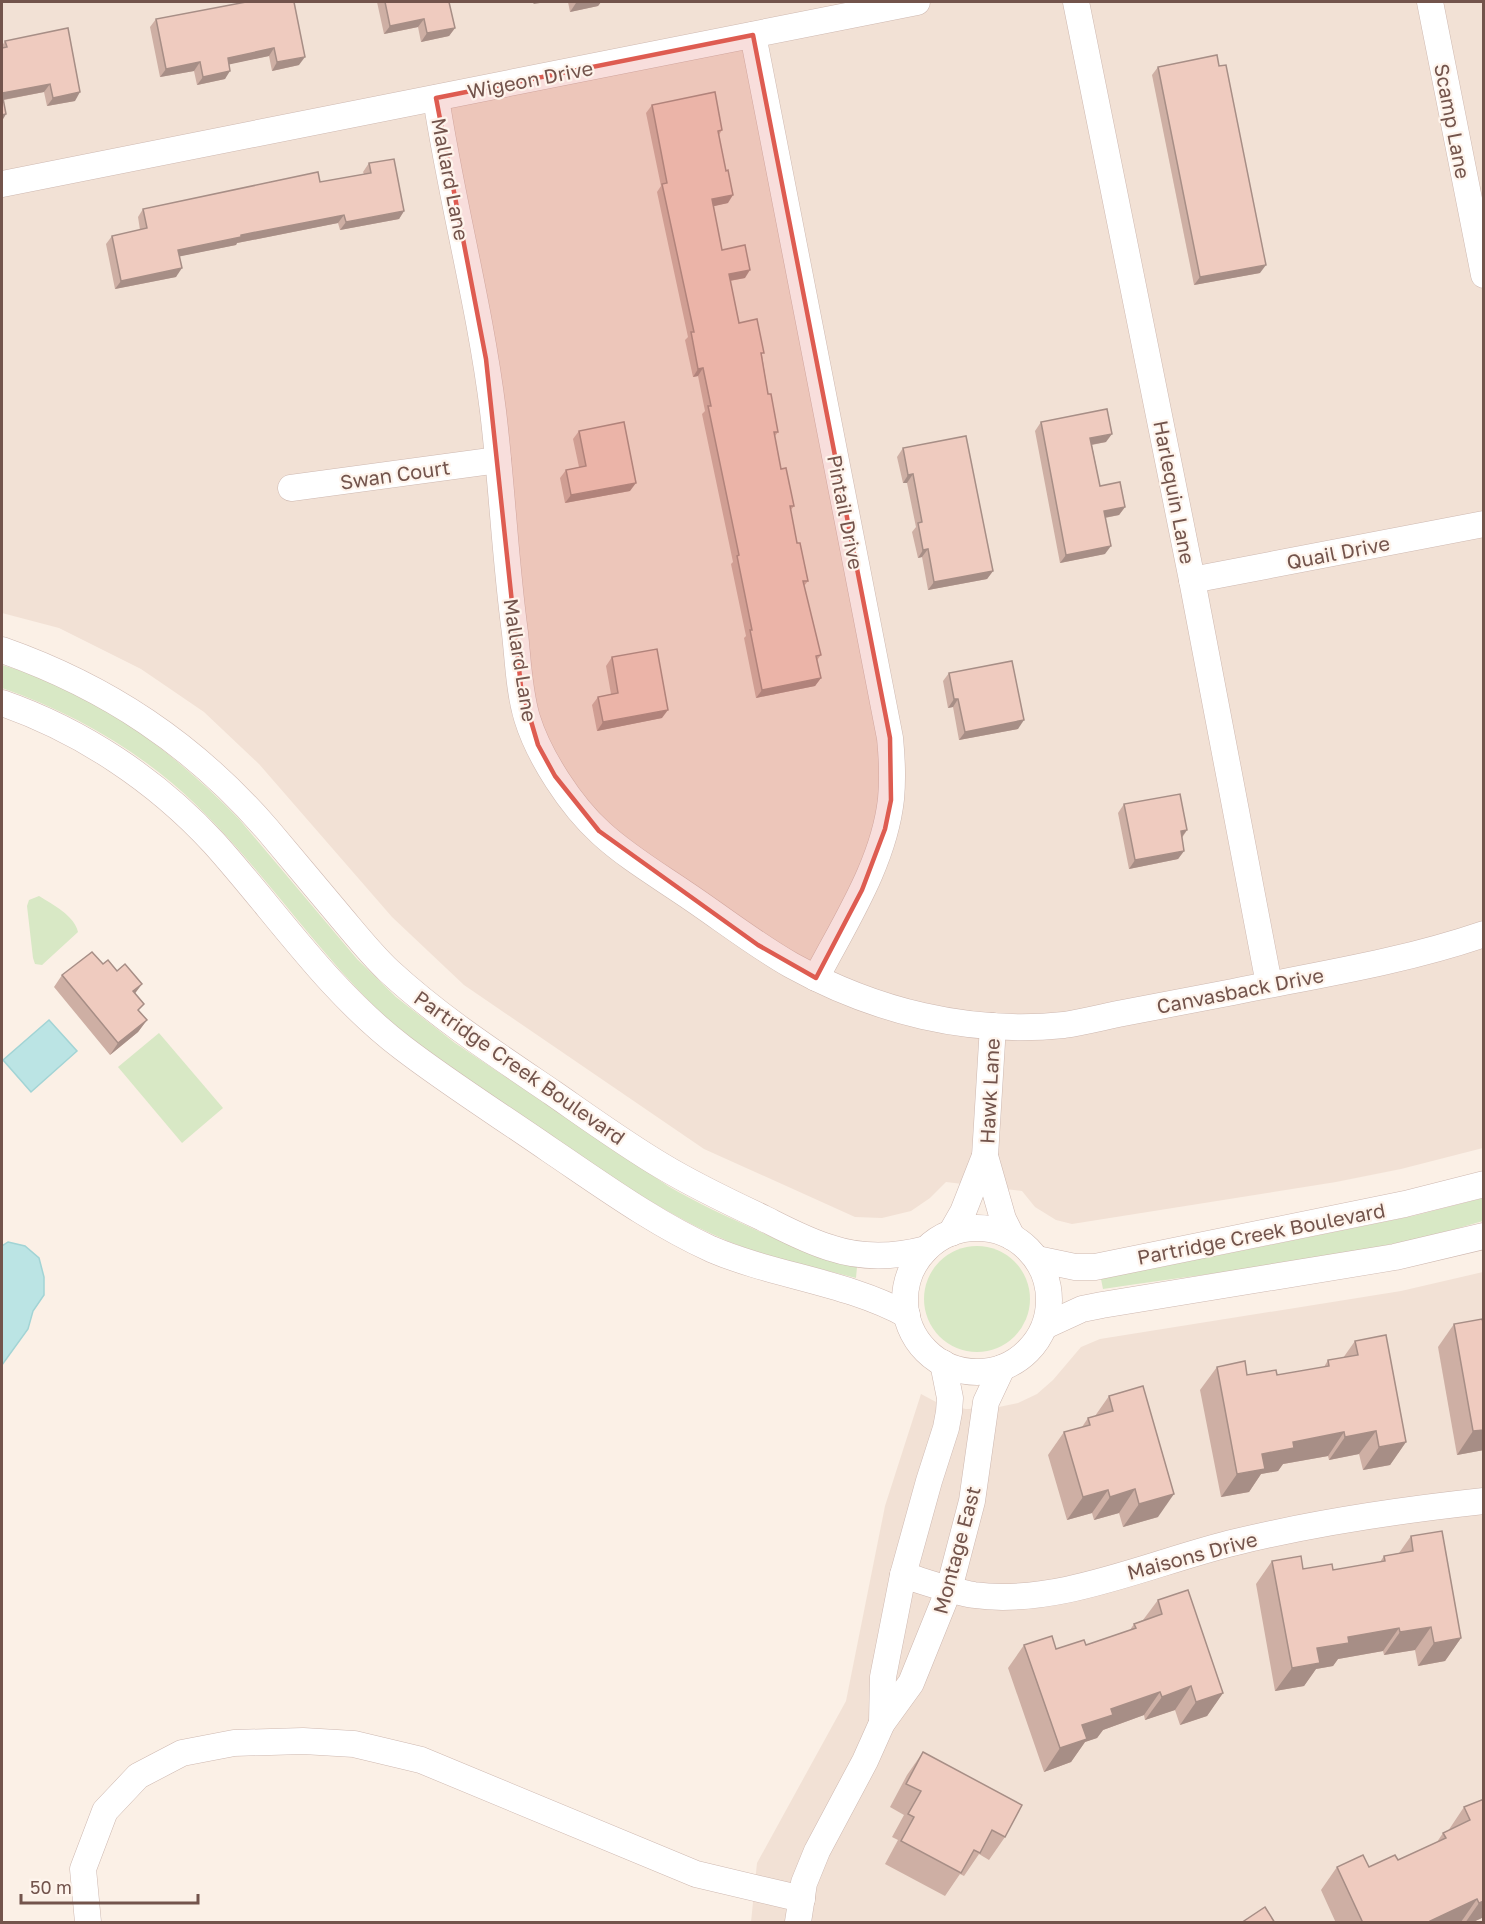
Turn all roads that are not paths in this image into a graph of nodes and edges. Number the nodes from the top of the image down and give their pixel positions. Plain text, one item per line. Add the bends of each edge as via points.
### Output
1 (917, 2) edge
2 (1076, 2) edge
3 (1430, 2) edge
4 (753, 35) junction
5 (436, 98) junction
6 (2, 184) edge
7 (1484, 275) edge
8 (498, 460) junction
9 (291, 488) dead end
10 (1484, 524) edge
11 (1192, 580) junction
12 (2, 650) edge
13 (2, 703) edge
14 (1484, 934) edge
15 (816, 978) junction
16 (1269, 984) junction
17 (993, 1026) junction
18 (985, 1156) junction
19 (1484, 1184) edge
20 (951, 1233) junction
21 (1484, 1236) edge
22 (1012, 1237) junction
23 (926, 1249) junction
24 (1037, 1259) junction
25 (907, 1315) junction
26 (1045, 1326) junction
27 (943, 1363) junction
28 (1002, 1368) junction
29 (1484, 1501) edge
30 (903, 1575) junction
31 (949, 1589) junction
32 (882, 1722) junction
33 (800, 1911) edge
34 (88, 1923) edge

1 - 4 street, Wigeon Drive
2 - 11 street, Harlequin Lane
3 - 7 street, Scamp Lane
4 - 5 street, Wigeon Drive
4 - 15 street, Pintail Drive via 890,738 891,800 885,829 862,890
5 - 6 street, Wigeon Drive
5 - 8 street, Mallard Lane via 486,359
8 - 9 street, Swan Court
8 - 15 street, Mallard Lane via 521,687 527,718 555,776 599,831 631,857 758,945
10 - 11 street, Quail Drive
11 - 16 street, Harlequin Lane
12 - 23 street, Partridge Creek Boulevard via 83,683 172,739 234,792 374,954 422,1000 461,1031 660,1166 832,1249 887,1256
13 - 25 street via 79,737 150,784 214,844 322,972 368,1018 452,1084 678,1232 742,1261 874,1299
14 - 16 street, Canvasback Drive via 1411,956
15 - 17 street, Mallard Lane via 866,1000 912,1014
16 - 17 street, Canvasback Drive via 1065,1025
17 - 18 street, Hawk Lane
18 - 20 street, Hawk Lane
18 - 22 street, Hawk Lane
19 - 24 street, Partridge Creek Boulevard via 1405,1204 1095,1267
20 - 22 street via 980,1228
20 - 23 street
21 - 26 street via 1395,1257 1082,1309
22 - 24 street
23 - 25 street via 907,1286
24 - 26 street via 1049,1291
25 - 27 street via 919,1343
26 - 28 street via 1028,1351
27 - 28 street via 972,1372
27 - 30 street, Montage East via 950,1398 946,1428
28 - 31 street, Montage East via 986,1402 972,1502
29 - 31 street, Maisons Drive via 1382,1513 1275,1533 1059,1590 1000,1597
30 - 31 street, Maisons Drive
30 - 32 street, Montage East via 883,1677
31 - 32 street, Montage East via 911,1683
32 - 33 street, Montage East via 866,1761 817,1851 804,1883
33 - 34 street via 696,1874 421,1760 354,1744 303,1741 234,1743 182,1753 138,1776 105,1811 83,1869

